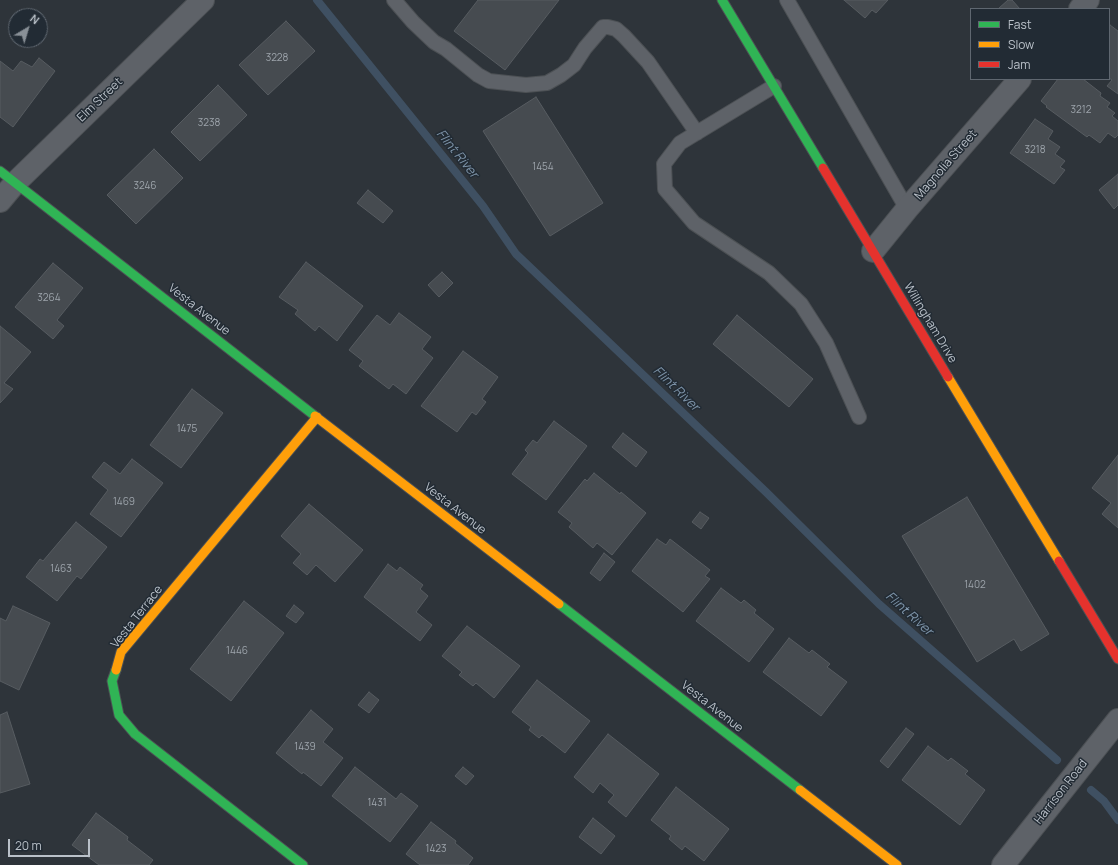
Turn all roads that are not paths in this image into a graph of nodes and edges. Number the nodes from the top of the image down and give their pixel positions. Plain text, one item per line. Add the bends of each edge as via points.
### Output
1 (203, 0) edge
2 (394, 0) edge
3 (722, 0) edge
4 (787, 0) edge
5 (1088, 0) edge
6 (1081, 8) edge
7 (1019, 80) edge
8 (774, 86) junction
9 (696, 133) junction
10 (8, 177) edge
11 (0, 201) edge
12 (907, 209) junction
13 (873, 251) junction
14 (317, 417) junction
15 (859, 417) dead end
16 (1118, 659) edge
17 (1118, 720) edge
18 (303, 865) edge
19 (896, 865) edge
20 (1003, 865) edge

1 - 10 street, Elm Street
2 - 9 lane via 434,42 489,81 526,85 547,83 574,65 603,27 616,29 648,62
3 - 8 street, Willingham Drive
4 - 12 lane
5 - 6 street
7 - 12 street, Magnolia Street
8 - 9 lane
8 - 13 street, Willingham Drive
9 - 15 lane via 680,144 664,164 664,189 694,223 769,273 801,304 826,343
10 - 11 street, Elm Street
10 - 14 street, Vesta Avenue
12 - 13 street, Magnolia Street
13 - 16 street, Willingham Drive
14 - 18 street, Vesta Terrace via 121,652 112,681 119,715 135,734
14 - 19 street, Vesta Avenue
17 - 20 street, Harrison Road

